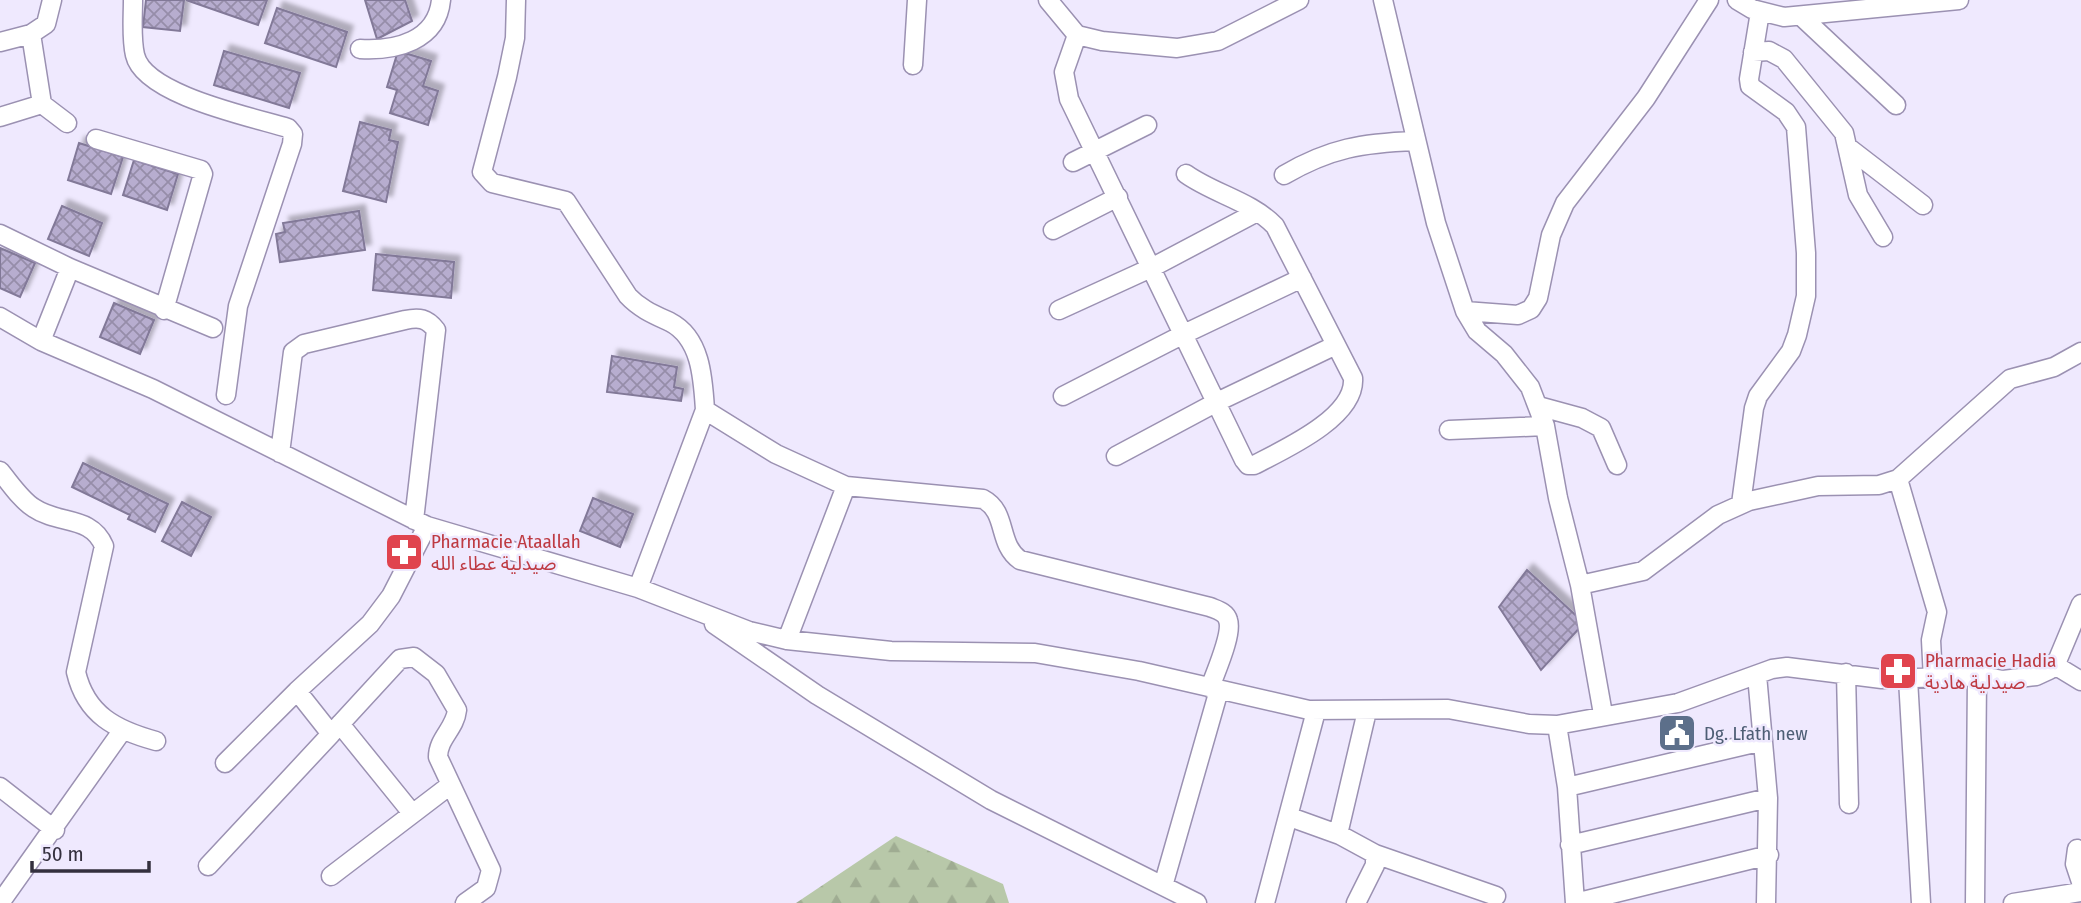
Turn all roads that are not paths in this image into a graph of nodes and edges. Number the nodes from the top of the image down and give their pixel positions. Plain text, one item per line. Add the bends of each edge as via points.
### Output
1 (52, 0) edge
2 (133, 0) edge
3 (516, 0) edge
4 (917, 0) edge
5 (1048, 0) edge
6 (1299, 0) edge
7 (1383, 0) edge
8 (1709, 0) edge
9 (1737, 0) edge
10 (1959, 0) edge
11 (1918, 2) edge
12 (436, 4) edge
13 (1760, 12) junction
14 (1801, 16) junction
15 (31, 34) junction
16 (1077, 35) junction
17 (0, 42) edge
18 (360, 49) dead end
19 (1753, 52) junction
20 (913, 65) dead end
21 (42, 104) junction
22 (1896, 105) dead end
23 (0, 117) edge
24 (67, 123) dead end
25 (1147, 125) dead end
26 (96, 139) dead end
27 (1415, 141) junction
28 (1849, 148) junction
29 (1094, 150) junction
30 (1073, 162) dead end
31 (1186, 174) dead end
32 (1284, 175) dead end
33 (1118, 197) junction
34 (1923, 205) dead end
35 (1257, 212) junction
36 (1053, 230) dead end
37 (0, 234) edge
38 (1883, 237) dead end
39 (1153, 267) junction
40 (70, 268) junction
41 (1302, 278) junction
42 (164, 310) junction
43 (1059, 310) dead end
44 (1465, 311) junction
45 (0, 317) edge
46 (213, 328) dead end
47 (1184, 334) junction
48 (41, 341) junction
49 (1336, 345) junction
50 (2081, 352) edge
51 (226, 395) dead end
52 (1063, 396) dead end
53 (1217, 402) junction
54 (1538, 406) junction
55 (705, 410) junction
56 (1545, 426) junction
57 (1449, 430) dead end
58 (280, 453) junction
59 (1116, 456) dead end
60 (1617, 465) dead end
61 (0, 471) edge
62 (1898, 479) junction
63 (846, 486) junction
64 (1741, 504) junction
65 (420, 523) junction
66 (1580, 585) junction
67 (638, 588) junction
68 (694, 610) junction
69 (2079, 617) edge
70 (787, 640) junction
71 (2053, 664) junction
72 (1846, 673) junction
73 (1757, 675) junction
74 (1977, 677) junction
75 (1908, 679) junction
76 (1933, 679) junction
77 (2081, 681) edge
78 (1215, 689) junction
79 (297, 691) junction
80 (1316, 711) junction
81 (1367, 712) junction
82 (1603, 714) junction
83 (1557, 724) junction
84 (336, 729) junction
85 (122, 732) junction
86 (156, 741) dead end
87 (1763, 741) junction
88 (225, 763) dead end
89 (449, 786) junction
90 (0, 787) edge
91 (1567, 787) junction
92 (1768, 798) junction
93 (1849, 804) dead end
94 (412, 813) junction
95 (1290, 817) junction
96 (55, 830) junction
97 (1340, 835) junction
98 (1570, 845) junction
99 (2077, 849) dead end
100 (1375, 854) junction
101 (1769, 855) junction
102 (208, 866) dead end
103 (331, 876) dead end
104 (2081, 882) edge
105 (1163, 886) junction
106 (2081, 892) edge
107 (1496, 896) dead end
108 (0, 903) edge
109 (465, 903) edge
110 (1197, 903) edge
111 (1265, 903) edge
112 (1356, 903) edge
113 (1575, 903) edge
114 (1766, 903) edge
115 (1922, 903) edge
116 (1975, 903) edge
117 (2013, 903) edge

1 - 15 street via 46,24
2 - 51 street via 135,57 155,83 288,128 293,134 238,306
3 - 55 street via 507,77 482,172 492,183 566,201 628,296 691,341 703,379
4 - 20 street
5 - 16 street
6 - 16 street via 1218,41 1196,46 1158,47
7 - 27 street
8 - 44 street via 1646,98 1565,203 1551,235 1538,298 1531,310 1518,315
9 - 13 street
10 - 11 street
11 - 14 street
12 - 18 street via 424,34 411,42 387,50
13 - 14 street
13 - 19 street
14 - 22 street
15 - 17 street
15 - 21 street
16 - 29 street via 1064,72 1069,99
19 - 28 street via 1769,51 1784,58 1844,134
19 - 64 street via 1750,86 1786,112 1796,127 1806,296 1791,351 1754,408
21 - 23 street
21 - 24 street
25 - 29 street
26 - 42 street via 203,174
27 - 32 street via 1348,146
27 - 44 street
28 - 34 street
28 - 38 street via 1858,195
29 - 30 street
29 - 33 street
31 - 35 street
33 - 36 street
33 - 39 street
35 - 39 street
35 - 41 street via 1275,226
37 - 40 street
39 - 43 street
39 - 47 street
40 - 42 street
40 - 48 street
41 - 47 street
41 - 49 street
42 - 46 street
44 - 54 street via 1477,331 1504,354 1524,380
45 - 48 street
47 - 52 street
47 - 53 street
48 - 58 street via 153,389
49 - 53 street
49 - 53 street via 1353,378 1348,403 1337,415 1254,465 1244,460
50 - 62 street via 2054,367 2010,379
53 - 59 street
54 - 56 street
54 - 60 street via 1601,428
55 - 63 street via 776,454
55 - 67 street
56 - 57 street
56 - 66 street
58 - 65 street
58 - 65 street via 293,352 304,344 405,320 430,322 436,330
61 - 85 street via 31,507 90,526 99,535 104,547 76,672 80,688 97,714
62 - 64 street via 1880,485 1818,486
62 - 76 street via 1937,612 1931,640
63 - 70 street
63 - 78 street via 982,499 997,511 1009,550 1020,559 1224,614 1227,637
64 - 66 street via 1718,515 1643,571
65 - 67 street
65 - 79 street via 391,596 370,624
66 - 82 street
67 - 68 street
68 - 70 street
68 - 105 street via 817,695 991,800
69 - 71 street
70 - 78 street via 891,651 1035,653
71 - 74 street via 2022,679
71 - 77 street
72 - 73 street via 1787,667
72 - 75 street
72 - 93 street
73 - 82 street via 1678,703
73 - 87 street
74 - 76 street
74 - 116 street
75 - 76 street
75 - 115 street
78 - 80 street
78 - 105 street
79 - 84 street
79 - 88 street
80 - 81 street
80 - 95 street
81 - 83 street via 1448,709 1512,723
81 - 97 street
82 - 83 street
83 - 91 street
84 - 89 street via 400,659 414,657 436,674 457,710 454,726 438,751
84 - 94 street
84 - 102 street
85 - 86 street
85 - 96 street
87 - 91 street
87 - 92 street
89 - 94 street
89 - 109 street via 491,870 486,888
90 - 96 street
91 - 98 street
92 - 98 street
92 - 101 street
94 - 103 street
95 - 97 street
95 - 111 street
96 - 108 street
97 - 100 street
98 - 113 street
99 - 104 street via 2075,864
100 - 107 street
100 - 112 street
101 - 113 street
101 - 114 street
105 - 110 street
106 - 117 street

